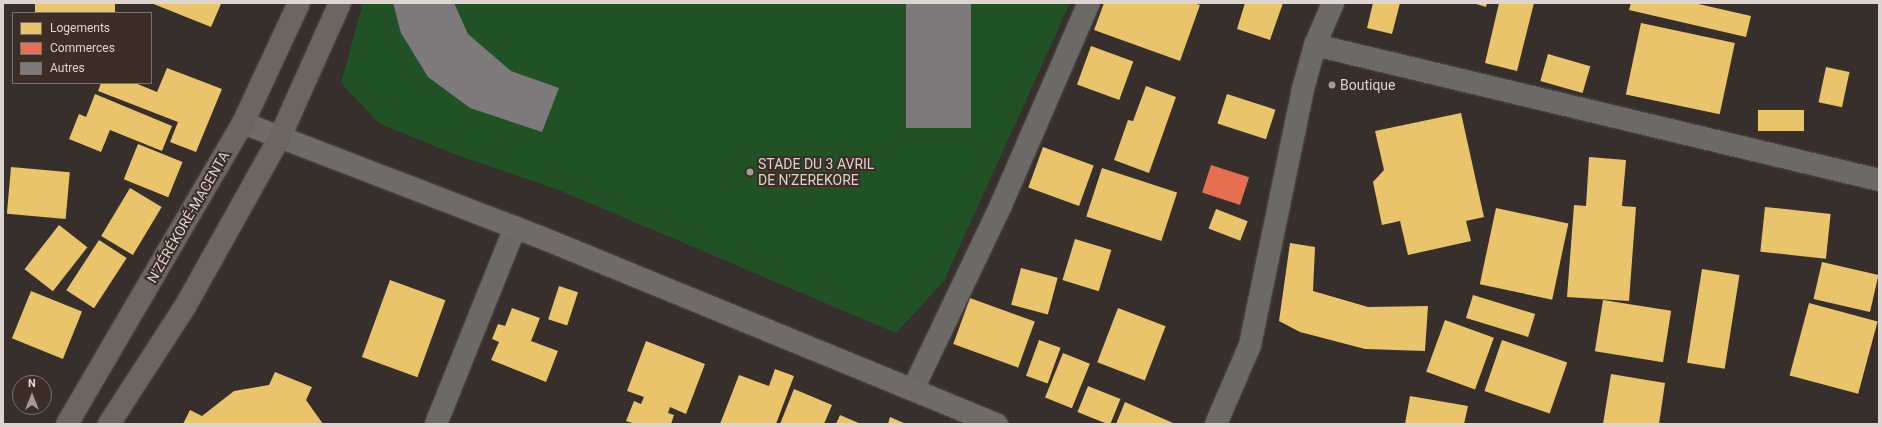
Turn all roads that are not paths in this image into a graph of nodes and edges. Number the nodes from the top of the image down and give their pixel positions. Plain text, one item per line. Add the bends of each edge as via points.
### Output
1 (298, 3) edge
2 (340, 3) edge
3 (1089, 3) edge
4 (1333, 3) edge
5 (1315, 45) junction
6 (243, 123) junction
7 (280, 137) junction
8 (1879, 180) edge
9 (515, 227) junction
10 (913, 389) junction
11 (973, 420) edge
12 (67, 424) edge
13 (109, 424) edge
14 (436, 424) edge
15 (998, 424) edge
16 (1216, 424) edge

1 - 6 highway, N'ZÉRÉKORÉ-MACENTA
2 - 7 highway
3 - 10 street via 1001,205
4 - 5 street
5 - 8 street
5 - 16 street via 1303,89 1250,344
6 - 7 street
6 - 12 highway, N'ZÉRÉKORÉ-MACENTA
7 - 9 street
7 - 13 highway via 186,305
9 - 10 street
9 - 14 street
10 - 11 street
11 - 15 street

